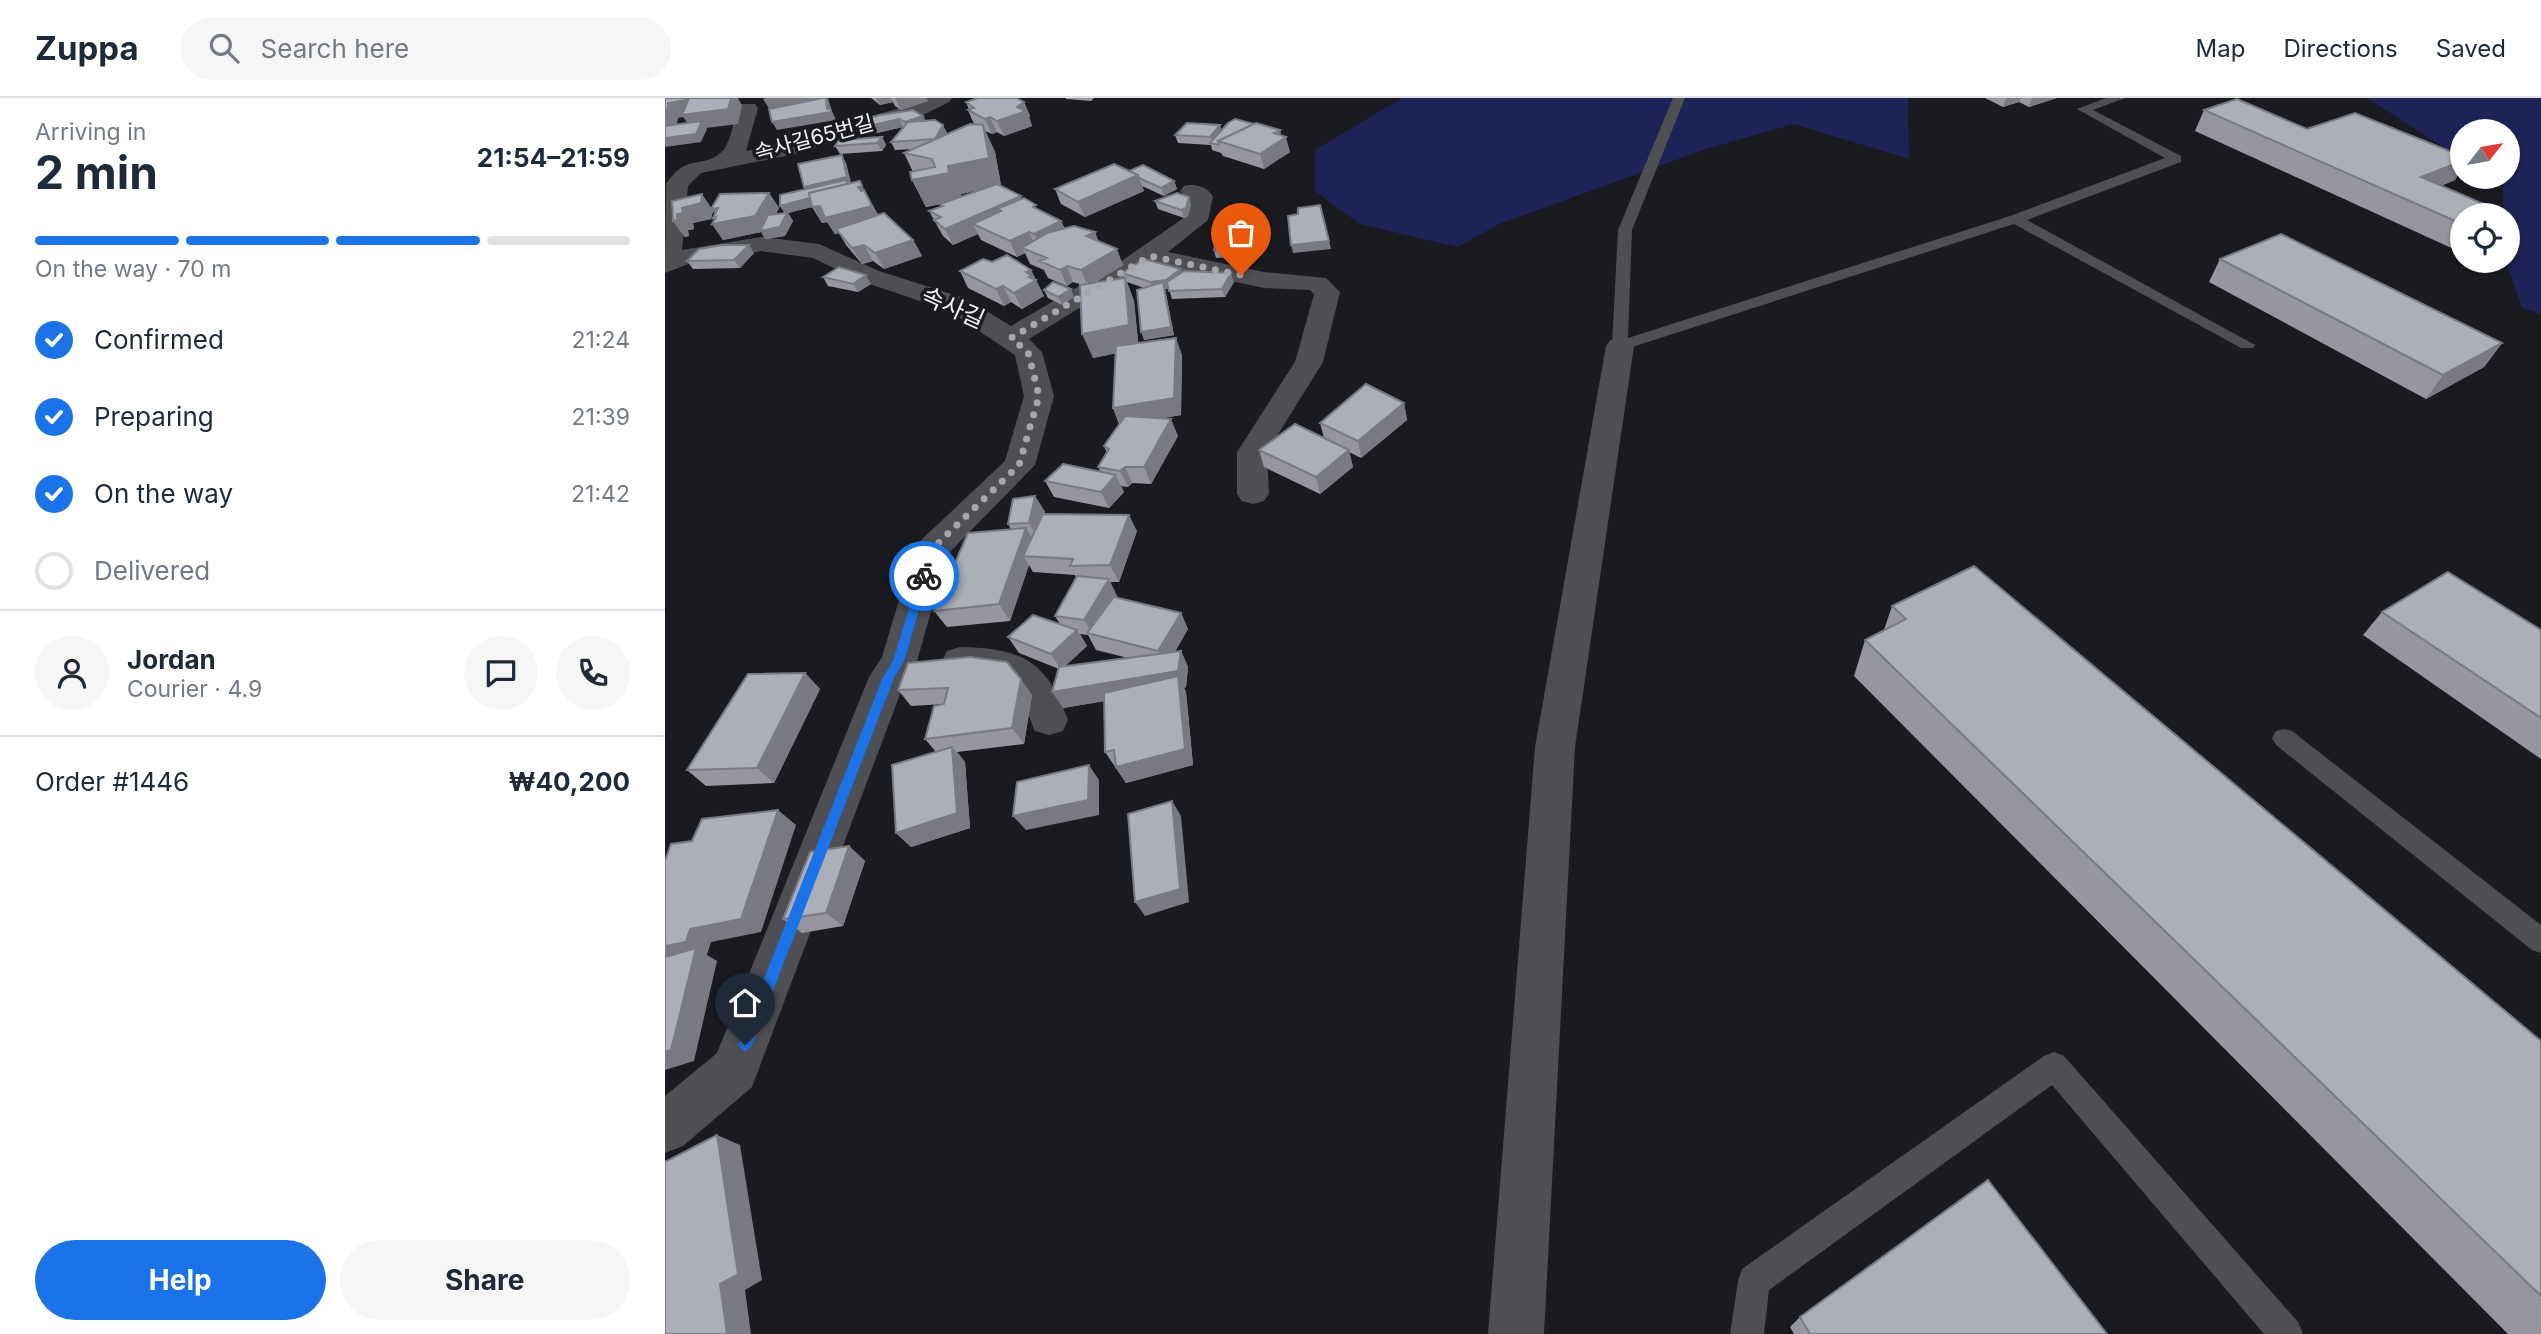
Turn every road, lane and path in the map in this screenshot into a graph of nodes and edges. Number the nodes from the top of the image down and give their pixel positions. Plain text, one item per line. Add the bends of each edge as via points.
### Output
1 (942, 98) edge
2 (1679, 98) edge
3 (2119, 98) edge
4 (748, 108) dead end
5 (723, 162) junction
6 (694, 167) junction
7 (665, 170) edge
8 (1192, 191) dead end
9 (2015, 219) junction
10 (1150, 256) junction
11 (666, 264) edge
12 (1011, 338) junction
13 (2247, 345) dead end
14 (1620, 346) junction
15 (1253, 494) dead end
16 (899, 661) junction
17 (1049, 720) dead end
18 (2284, 738) dead end
19 (2541, 941) edge
20 (665, 1128) edge
21 (1516, 1334) edge
22 (1747, 1334) edge
23 (2286, 1334) edge

1 - 5 street, 속사길65번길 via 918,110 797,147
2 - 14 lane via 1625,230
3 - 9 lane via 2083,109 2176,159
4 - 5 street, 속사길65번길 via 736,150
5 - 6 street, 속사길65번길
6 - 7 street, 속사길65번길
6 - 11 street via 677,184
8 - 10 street via 1201,196 1196,220
9 - 13 lane
9 - 14 lane
10 - 12 street
10 - 15 street via 1264,280 1317,283 1327,292 1309,362 1252,452
11 - 12 street, 속사길 via 761,244 819,251 870,276 958,305
12 - 16 street, 속사길 via 1028,352 1039,396 1019,465 931,550
14 - 21 street via 1555,747
16 - 17 street via 979,660 1023,671 1041,693
16 - 20 street, 속사길 via 888,677 735,1069
18 - 19 lane
22 - 23 lane via 1754,1281 2054,1066

